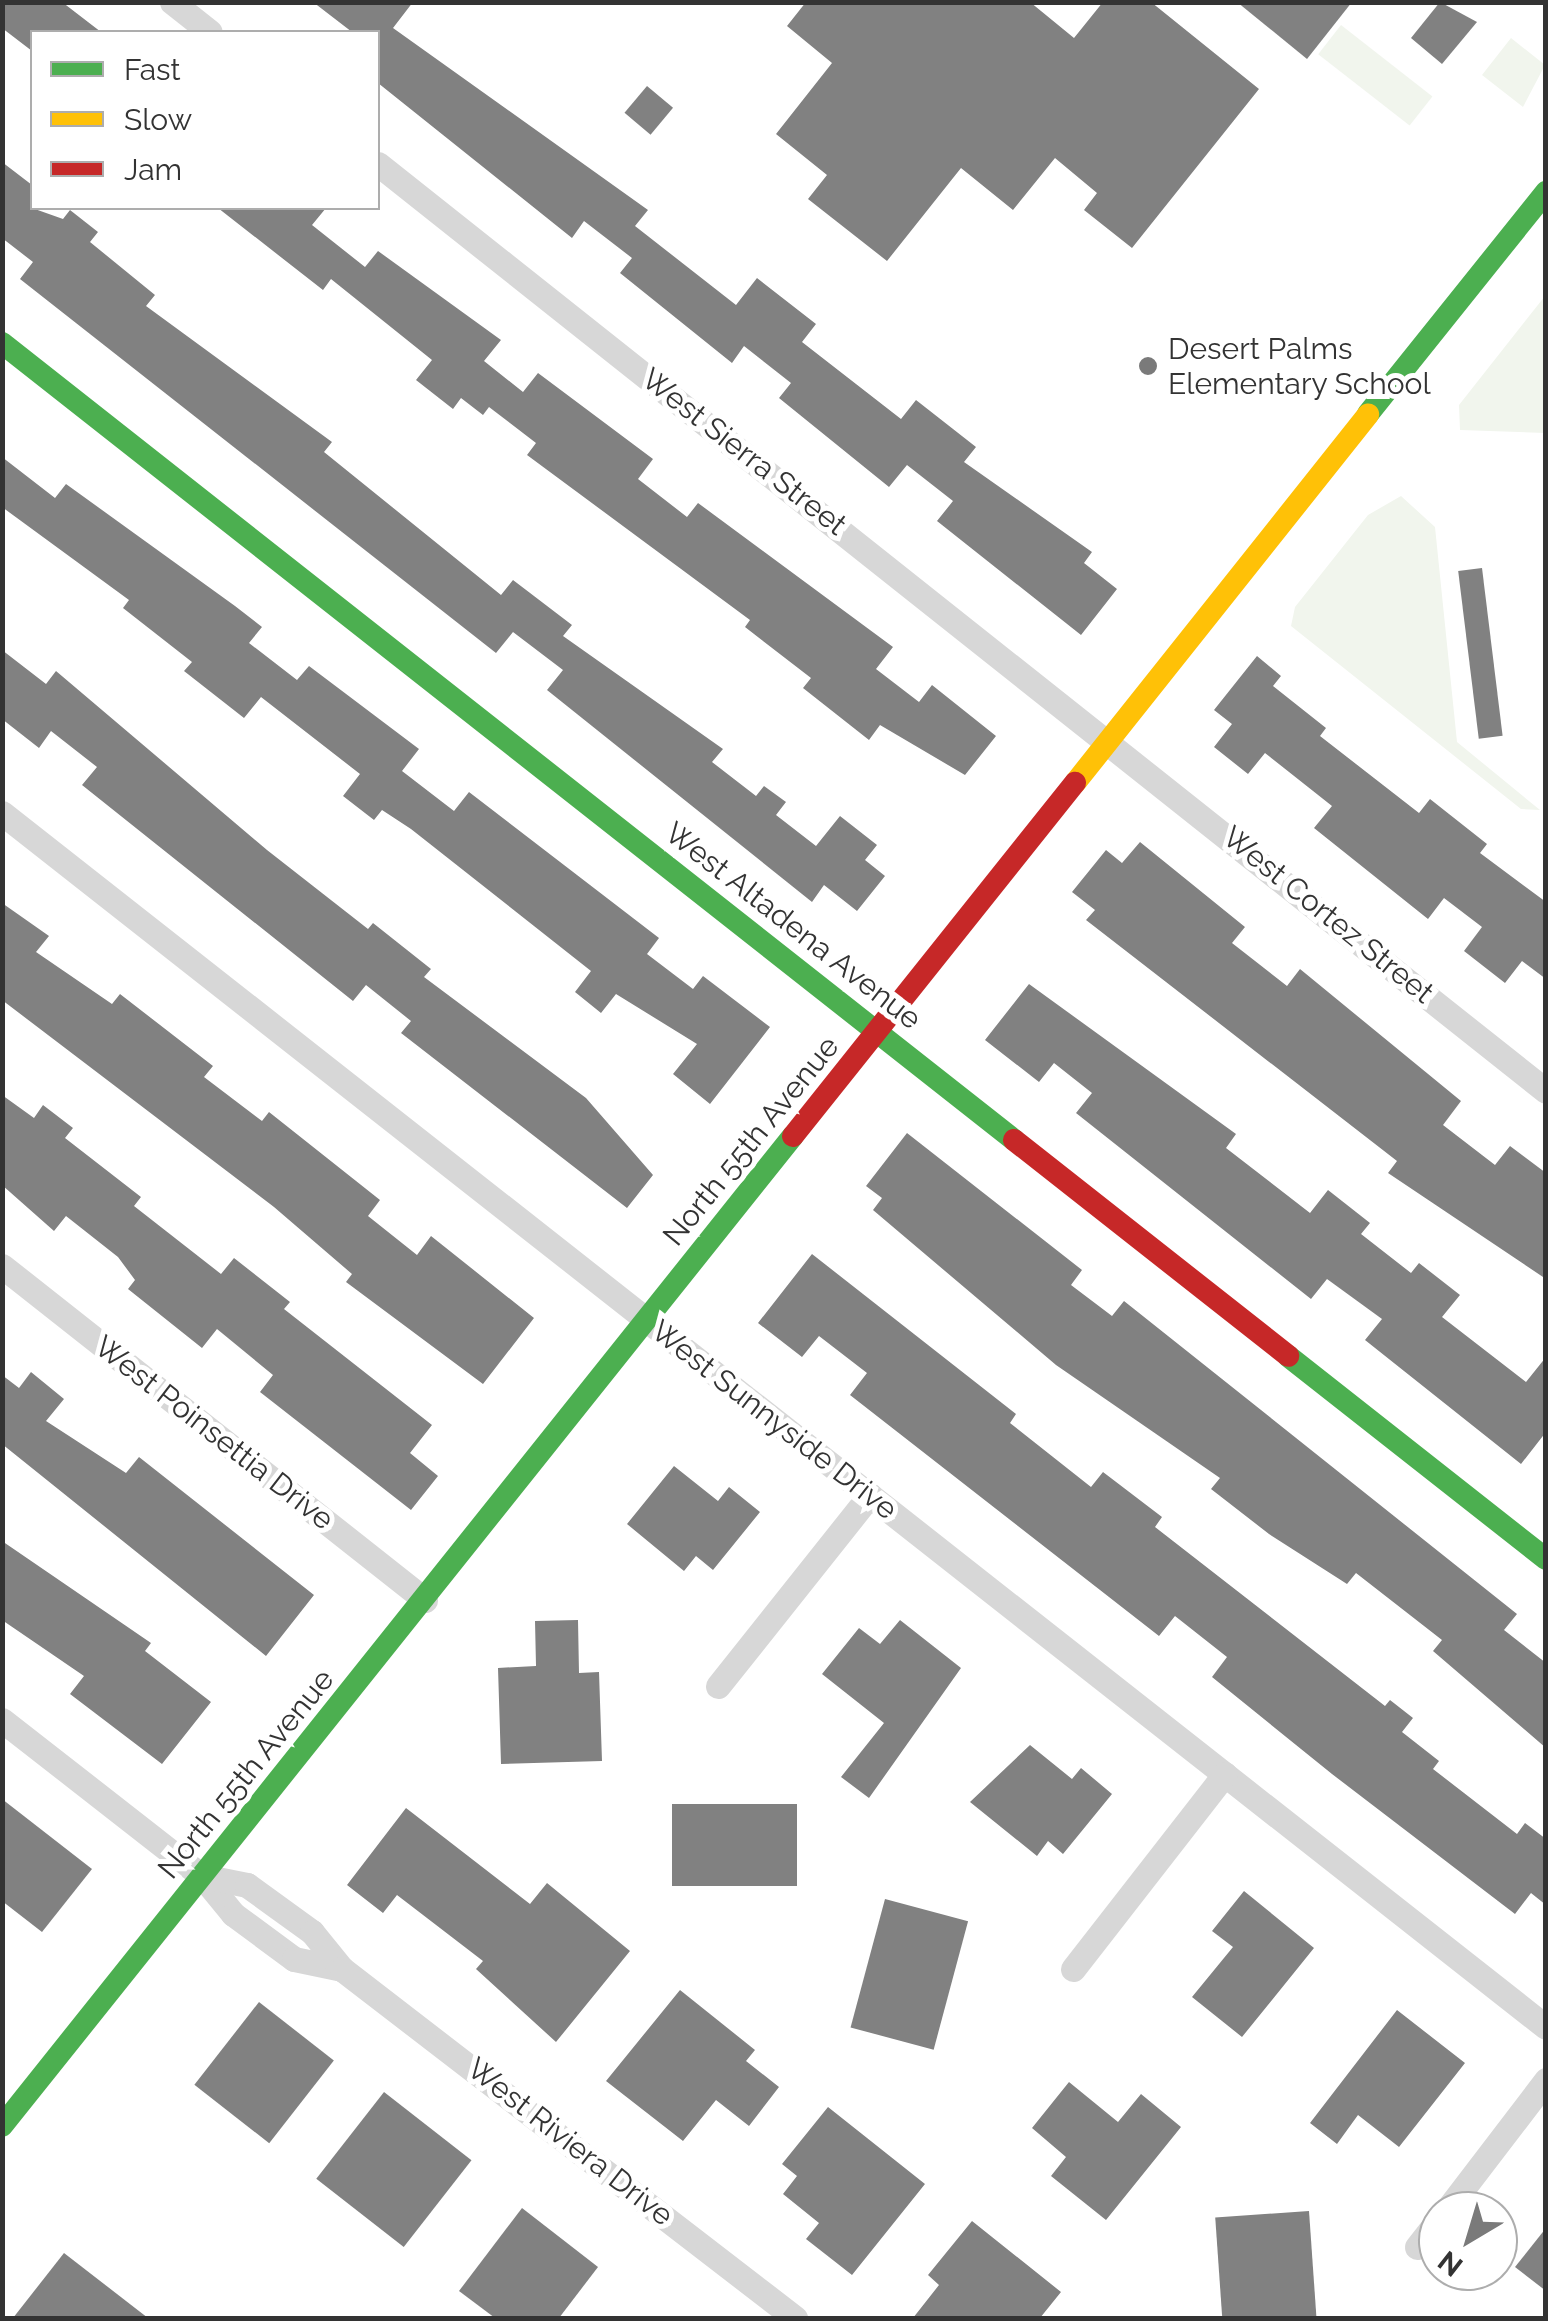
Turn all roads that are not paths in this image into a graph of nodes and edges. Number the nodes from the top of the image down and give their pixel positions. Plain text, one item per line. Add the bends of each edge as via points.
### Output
1 (172, 2) edge
2 (207, 30) edge
3 (380, 166) edge
4 (1546, 192) edge
5 (2, 342) edge
6 (1110, 739) junction
7 (2, 813) edge
8 (877, 1030) junction
9 (1546, 1091) edge
10 (2, 1266) edge
11 (646, 1321) junction
12 (870, 1495) junction
13 (1546, 1559) edge
14 (425, 1600) junction
15 (718, 1686) dead end
16 (2, 1720) edge
17 (1224, 1774) junction
18 (202, 1876) junction
19 (1073, 1969) dead end
20 (1546, 2027) edge
21 (1546, 2080) edge
22 (2, 2126) edge
23 (1461, 2191) edge
24 (795, 2318) edge

1 - 2 street
3 - 6 street, West Sierra Street
4 - 6 street, North 55th Avenue
5 - 8 street, West Altadena Avenue
6 - 8 street, North 55th Avenue
6 - 9 street, West Cortez Street
7 - 11 street, West Sunnyside Drive
8 - 11 street, North 55th Avenue
8 - 13 street, West Altadena Avenue
10 - 14 street, West Poinsettia Drive
11 - 12 street, West Sunnyside Drive
11 - 14 street, North 55th Avenue
12 - 15 street
12 - 17 street, West Sunnyside Drive
14 - 18 street, North 55th Avenue
16 - 18 street, West Riviera Drive
17 - 19 street
17 - 20 street, West Sunnyside Drive
18 - 22 street, North 55th Avenue
18 - 24 street, West Riviera Drive via 247,1885 312,1932 342,1969
21 - 23 street

